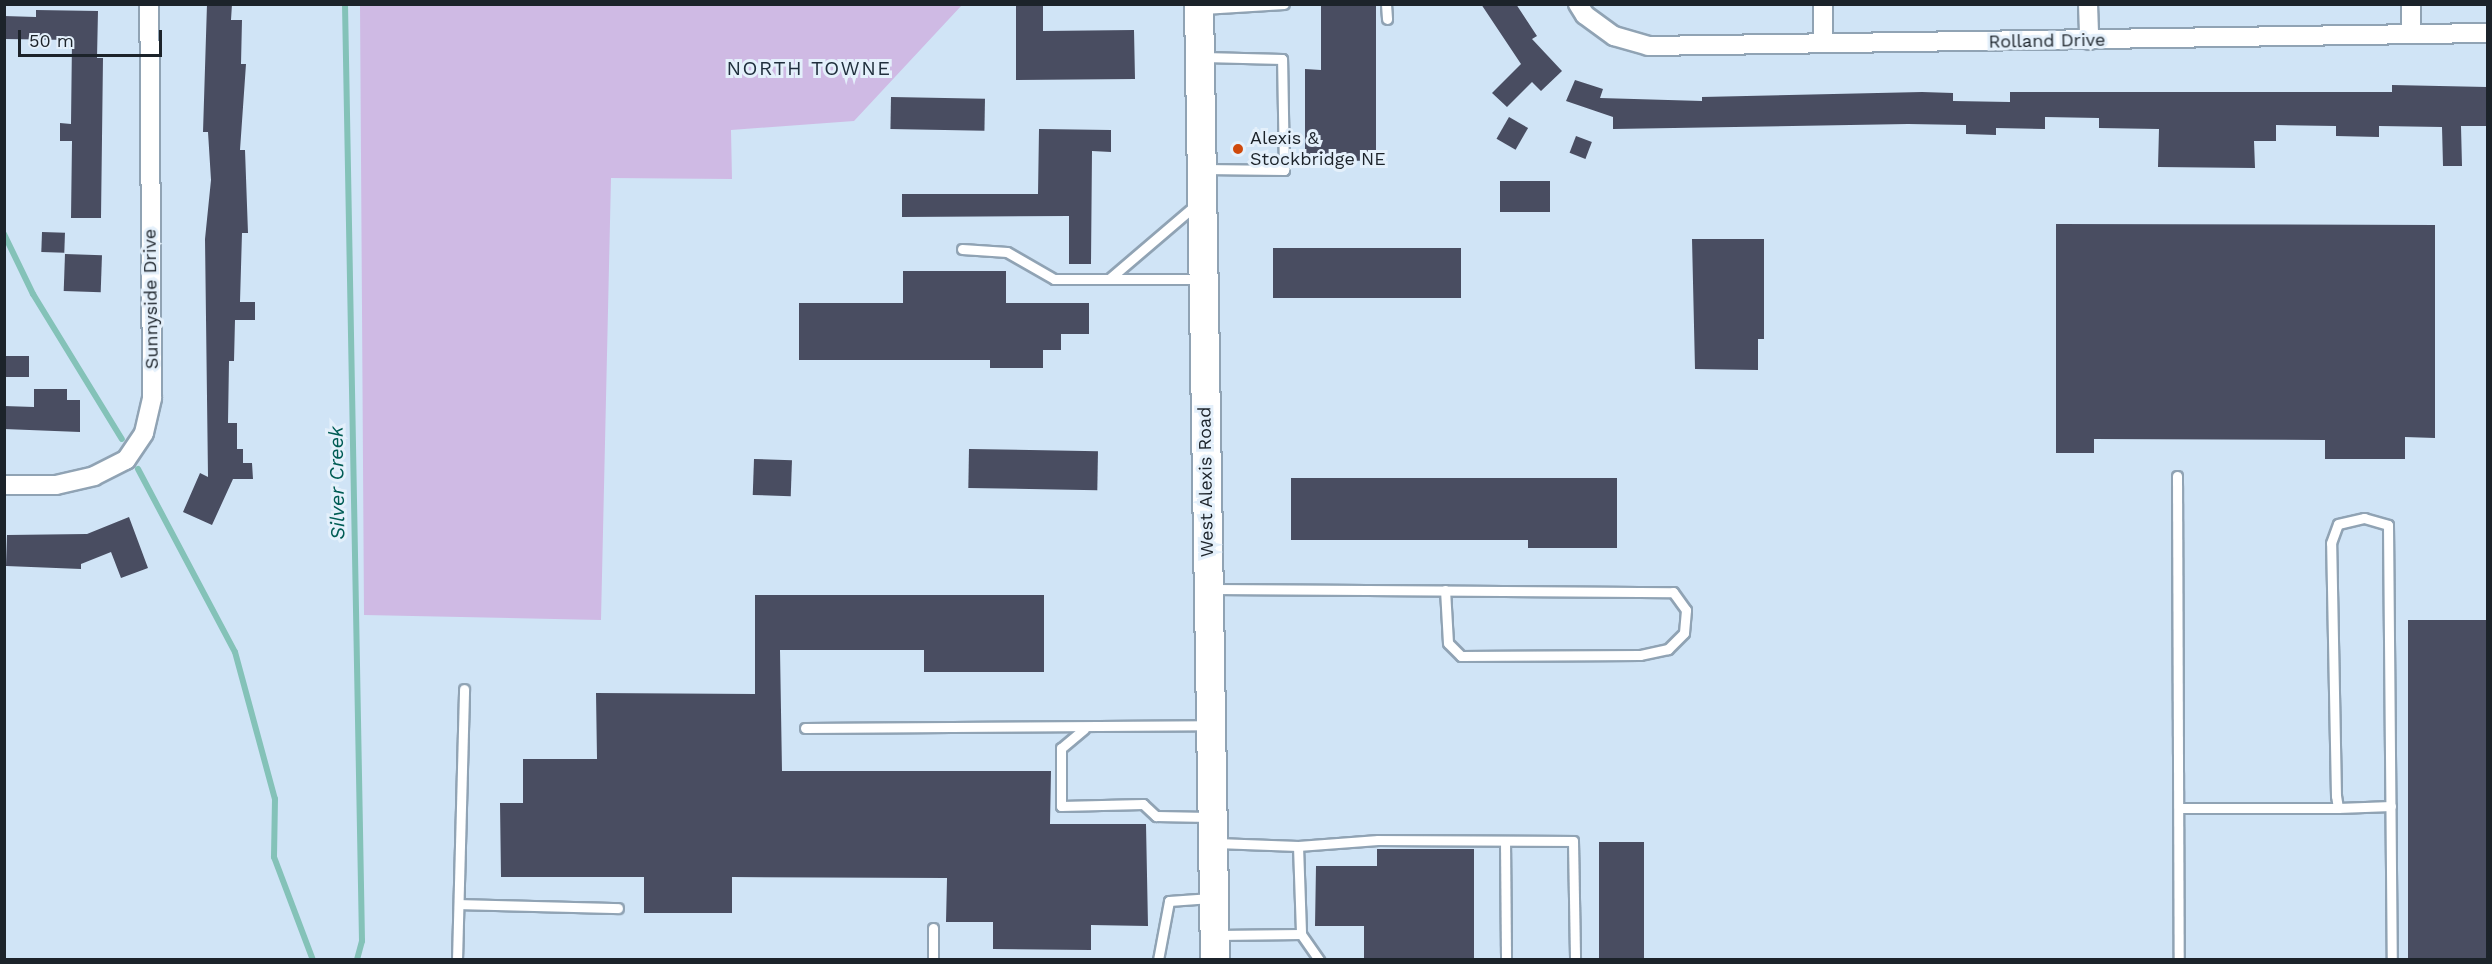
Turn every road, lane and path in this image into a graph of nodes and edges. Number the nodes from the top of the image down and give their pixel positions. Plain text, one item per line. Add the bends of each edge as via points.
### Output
1 (149, 4) edge
2 (1284, 4) edge
3 (1386, 4) edge
4 (1578, 4) edge
5 (1823, 4) edge
6 (2088, 4) edge
7 (2411, 4) edge
8 (1199, 7) edge
9 (1387, 19) dead end
10 (2487, 33) edge
11 (2411, 34) junction
12 (2089, 40) junction
13 (1823, 43) junction
14 (1200, 57) junction
15 (1202, 169) junction
16 (1202, 200) junction
17 (962, 249) dead end
18 (1109, 279) junction
19 (1203, 279) junction
20 (2177, 476) dead end
21 (4, 485) edge
22 (1208, 590) junction
23 (1445, 591) junction
24 (464, 689) dead end
25 (1210, 725) junction
26 (805, 728) dead end
27 (1084, 729) junction
28 (2391, 806) junction
29 (2179, 808) junction
30 (2338, 808) junction
31 (1212, 830) junction
32 (1505, 841) junction
33 (1298, 846) junction
34 (1214, 898) junction
35 (460, 904) junction
36 (618, 908) dead end
37 (933, 928) dead end
38 (1301, 934) junction
39 (1215, 947) edge
40 (457, 960) edge
41 (933, 960) edge
42 (1158, 960) edge
43 (1319, 960) edge
44 (1506, 960) edge
45 (1575, 960) edge
46 (2179, 960) edge
47 (2392, 960) edge

1 - 21 street, Sunnyside Drive via 152,398 144,433 126,460 94,476 56,485
2 - 8 lane
3 - 9 lane
4 - 13 street, Rolland Drive via 1585,15 1609,32 1648,46
5 - 13 street
6 - 12 street
7 - 11 street
8 - 14 main road, West Alexis Road
10 - 11 street, Rolland Drive
11 - 12 street, Rolland Drive
12 - 13 street, Rolland Drive
14 - 15 main road, West Alexis Road
14 - 15 lane via 1282,59 1284,159 1284,170
15 - 16 main road, West Alexis Road
16 - 18 lane
16 - 19 main road, West Alexis Road
17 - 18 lane via 1007,252 1054,279
18 - 19 lane
19 - 22 main road, West Alexis Road
20 - 29 lane
22 - 23 lane
22 - 25 main road, West Alexis Road
23 - 23 lane via 1673,592 1686,610 1684,633 1668,649 1640,655 1461,656 1448,643
24 - 35 lane
25 - 27 lane
25 - 31 main road, West Alexis Road
26 - 27 lane
27 - 31 lane via 1061,748 1061,806 1143,804 1156,816
28 - 30 lane
28 - 30 lane via 2388,525 2364,518 2338,524 2331,543
28 - 47 lane
29 - 30 lane
29 - 46 lane
31 - 33 lane
31 - 34 main road, West Alexis Road
32 - 33 lane via 1378,840
32 - 44 lane
32 - 45 lane via 1573,841
33 - 38 lane
34 - 39 main road, West Alexis Road
34 - 42 lane via 1169,901
35 - 36 lane
35 - 40 lane
37 - 41 lane
38 - 39 lane
38 - 43 lane

